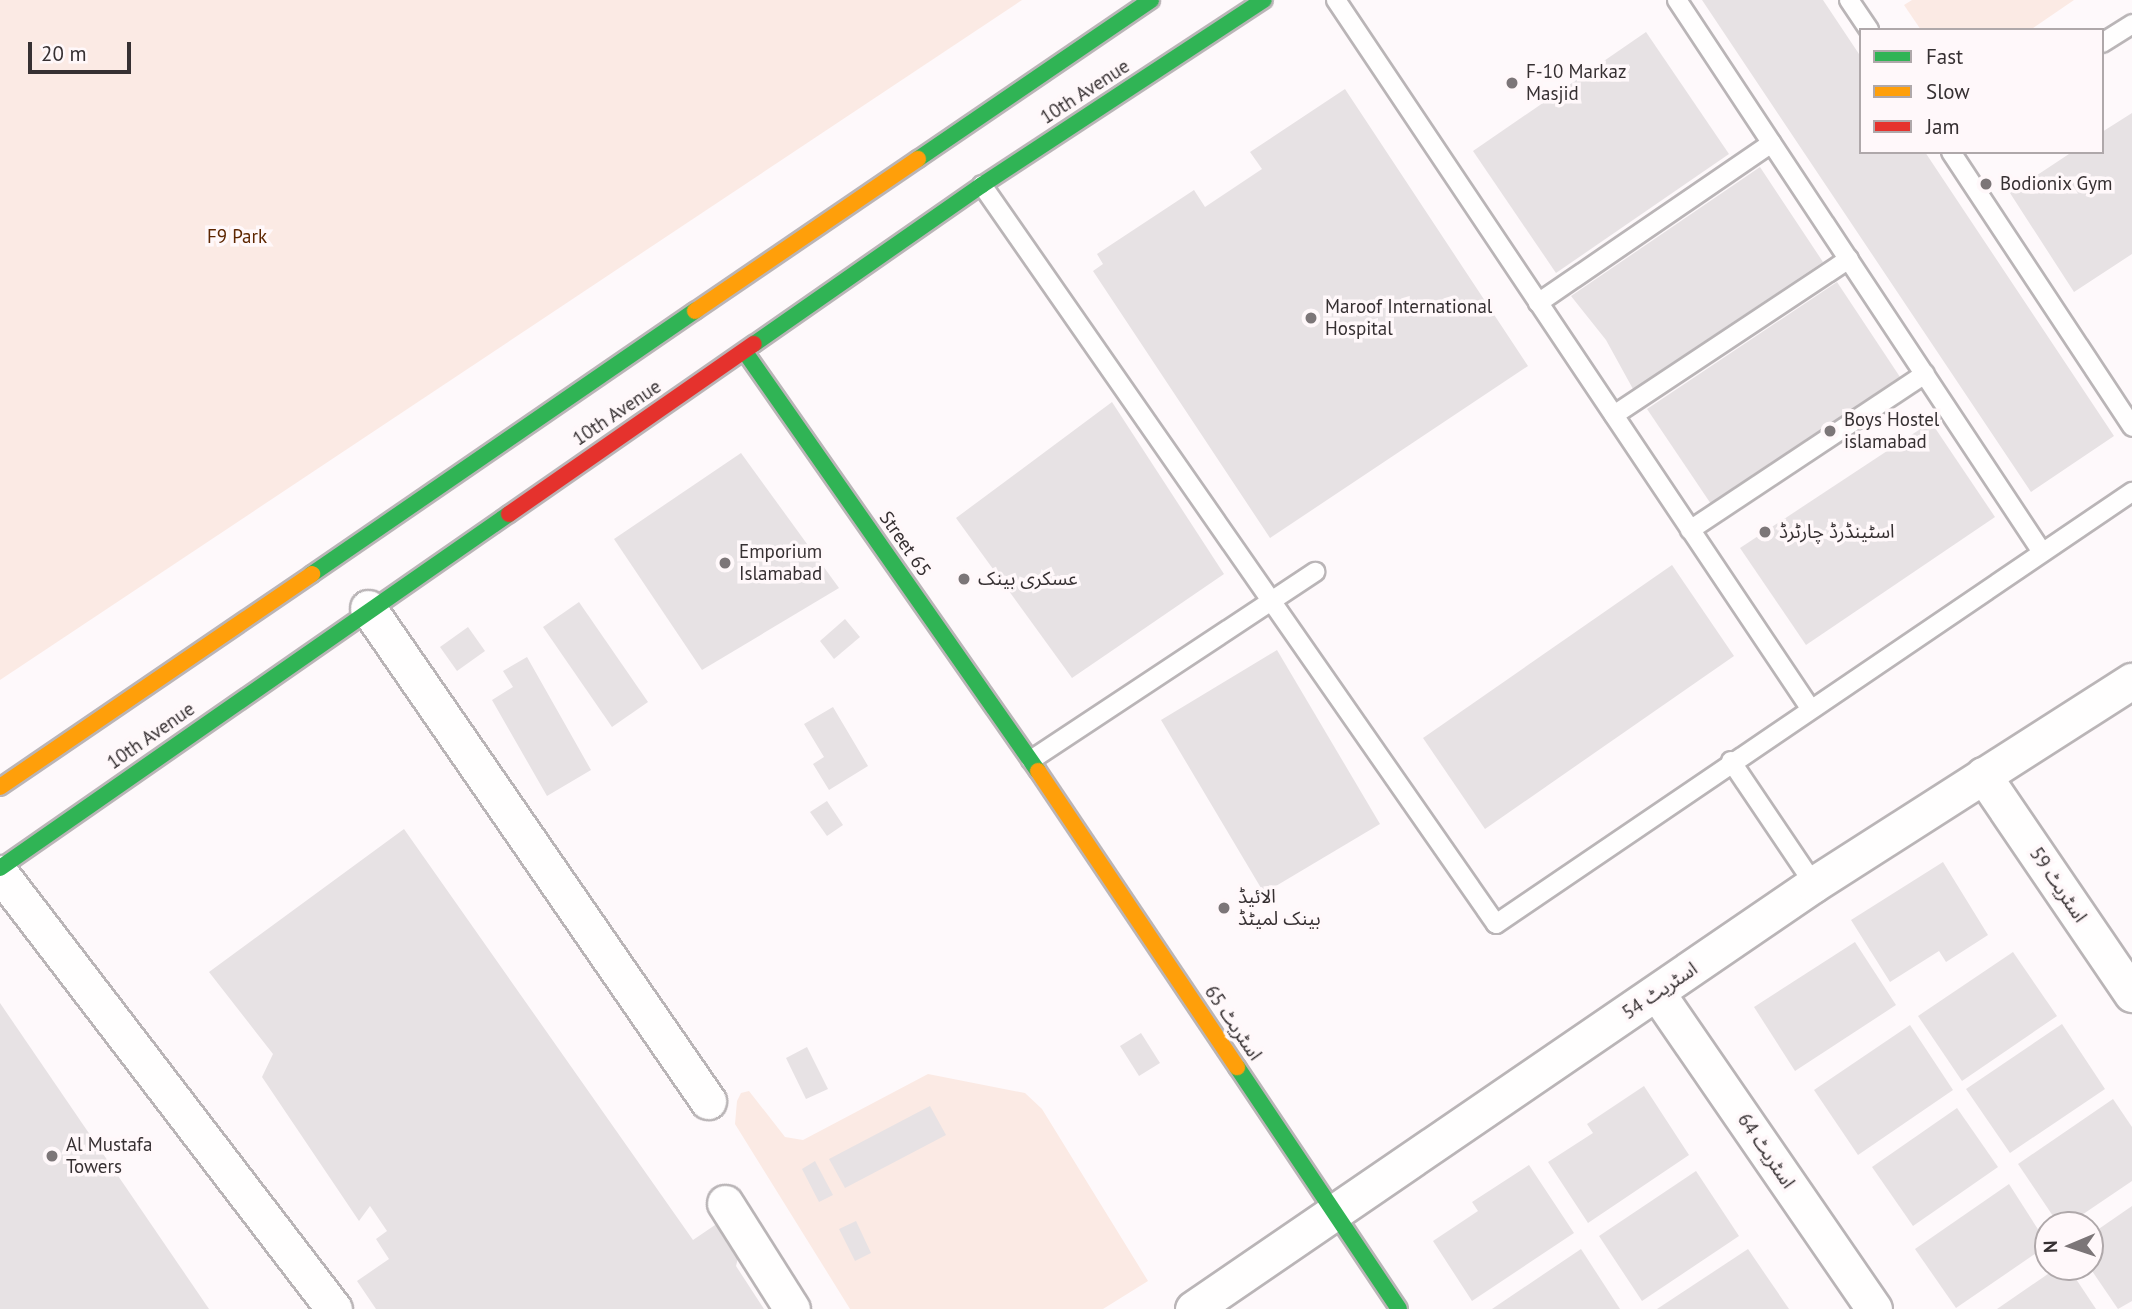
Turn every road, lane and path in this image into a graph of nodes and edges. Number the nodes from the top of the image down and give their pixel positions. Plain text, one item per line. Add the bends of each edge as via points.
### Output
1 (1152, 0) edge
2 (1264, 0) edge
3 (1336, 0) edge
4 (1677, 0) edge
5 (1849, 0) edge
6 (2132, 23) edge
7 (1867, 28) edge
8 (2104, 42) edge
9 (1772, 143) junction
10 (1952, 154) edge
11 (982, 185) junction
12 (1849, 259) junction
13 (1538, 303) junction
14 (745, 352) junction
15 (1925, 374) junction
16 (1614, 415) junction
17 (2132, 427) edge
18 (2132, 492) edge
19 (1690, 530) junction
20 (2042, 552) junction
21 (1315, 572) dead end
22 (1272, 601) junction
23 (368, 608) junction
24 (2132, 681) edge
25 (1810, 708) junction
26 (1031, 761) junction
27 (1731, 761) junction
28 (1983, 775) junction
29 (0, 787) edge
30 (0, 871) edge
31 (1814, 884) junction
32 (1657, 993) junction
33 (2132, 994) edge
34 (708, 1101) dead end
35 (725, 1203) dead end
36 (1334, 1212) junction
37 (334, 1309) edge
38 (792, 1309) edge
39 (1193, 1309) edge
40 (1399, 1309) edge
41 (1874, 1309) edge

1 - 29 main road, 10th Avenue via 1089,50
2 - 11 main road, 10th Avenue via 1117,89
3 - 13 lane
4 - 9 lane
5 - 7 lane
6 - 8 lane
9 - 12 lane
9 - 13 lane
10 - 17 lane
11 - 14 main road, 10th Avenue
11 - 22 lane
12 - 15 lane
12 - 16 lane
13 - 16 lane
14 - 23 main road, 10th Avenue
14 - 26 main road, Street 65
15 - 19 lane
15 - 20 lane
16 - 19 lane
18 - 20 lane
19 - 25 lane
20 - 25 lane
21 - 22 lane
22 - 26 lane
22 - 27 lane via 1496,924
23 - 30 main road, 10th Avenue
23 - 34 street
24 - 28 street, اسٹریٹ 54
25 - 27 lane
26 - 36 main road, اسٹریٹ 65
27 - 31 lane
28 - 31 street, اسٹریٹ 54
28 - 33 street, اسٹریٹ 59
30 - 37 street
31 - 32 street, اسٹریٹ 54
32 - 36 street, اسٹریٹ 54
32 - 41 street, اسٹریٹ 64
35 - 38 street
36 - 39 street, اسٹریٹ 54
36 - 40 main road, اسٹریٹ 65

